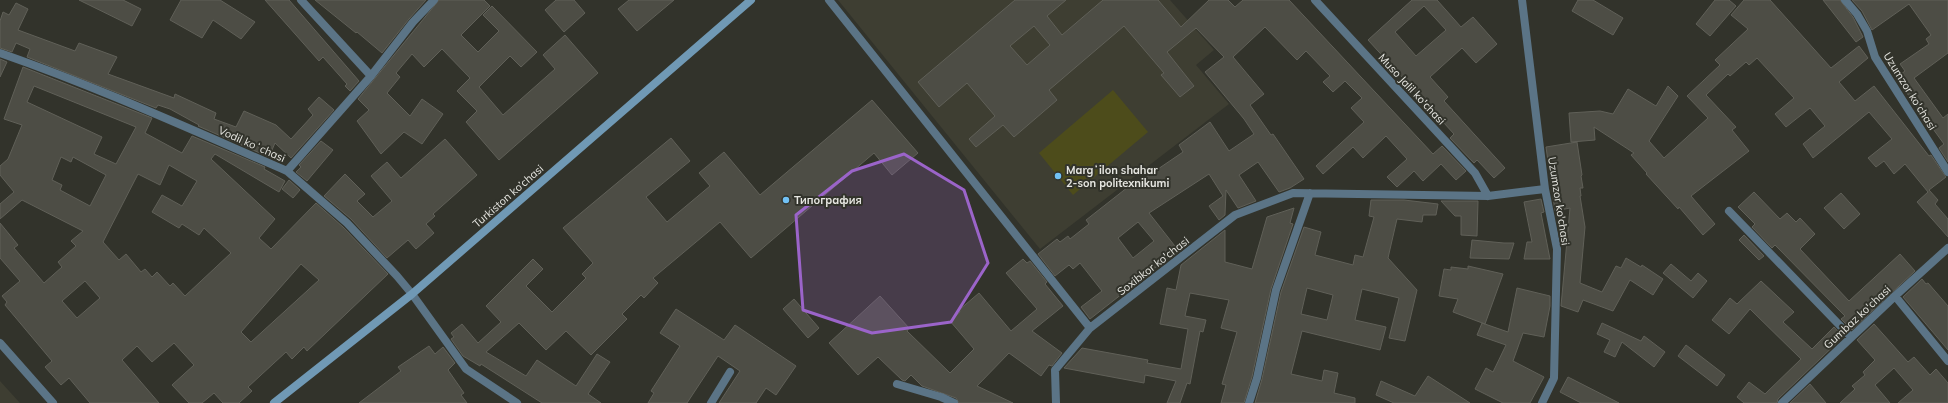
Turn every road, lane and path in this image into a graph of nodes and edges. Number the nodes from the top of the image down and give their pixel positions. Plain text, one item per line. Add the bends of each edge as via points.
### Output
1 (301, 0) edge
2 (434, 0) edge
3 (751, 0) edge
4 (829, 0) edge
5 (1315, 0) edge
6 (1522, 0) edge
7 (1845, 0) edge
8 (0, 54) edge
9 (371, 76) junction
10 (287, 171) junction
11 (1948, 172) edge
12 (1545, 189) junction
13 (1310, 193) junction
14 (1488, 196) junction
15 (1730, 210) dead end
16 (1948, 248) edge
17 (412, 294) junction
18 (1895, 296) junction
19 (1090, 328) junction
20 (1851, 337) junction
21 (0, 343) edge
22 (1948, 361) edge
23 (730, 372) dead end
24 (897, 384) dead end
25 (53, 403) edge
26 (274, 403) edge
27 (517, 403) edge
28 (710, 403) edge
29 (954, 403) edge
30 (1056, 403) edge
31 (1249, 403) edge
32 (1542, 403) edge
33 (1782, 403) edge

1 - 9 street
2 - 9 street, Vodil koʻchasi via 413,22
3 - 17 main road, Turkiston ko’chasi
4 - 19 street
5 - 14 street, Muso Jalil ko'chasi via 1475,172
6 - 12 street, Uzumzor ko'chasi
7 - 11 street, Uzumzor ko'chasi via 1867,30 1875,57
8 - 10 street, Vodil koʻchasi via 150,111
9 - 10 street, Vodil koʻchasi
10 - 17 street via 348,223
12 - 14 street, Soxibkor ko'chasi
12 - 32 street, Uzumzor ko'chasi via 1557,256 1554,378
13 - 14 street, Soxibkor ko'chasi
13 - 19 street, Soxibkor ko'chasi via 1293,193 1235,215
13 - 31 street via 1276,290
15 - 20 street
16 - 18 street, Gumbaz ko'chasi
17 - 26 main road, Turkiston ko’chasi
17 - 27 street via 466,369
18 - 20 street, Gumbaz ko'chasi
18 - 22 street
19 - 30 street, Soxibkor ko'chasi via 1055,370
20 - 33 street, Gumbaz ko'chasi
21 - 25 street
23 - 28 street
24 - 29 street

